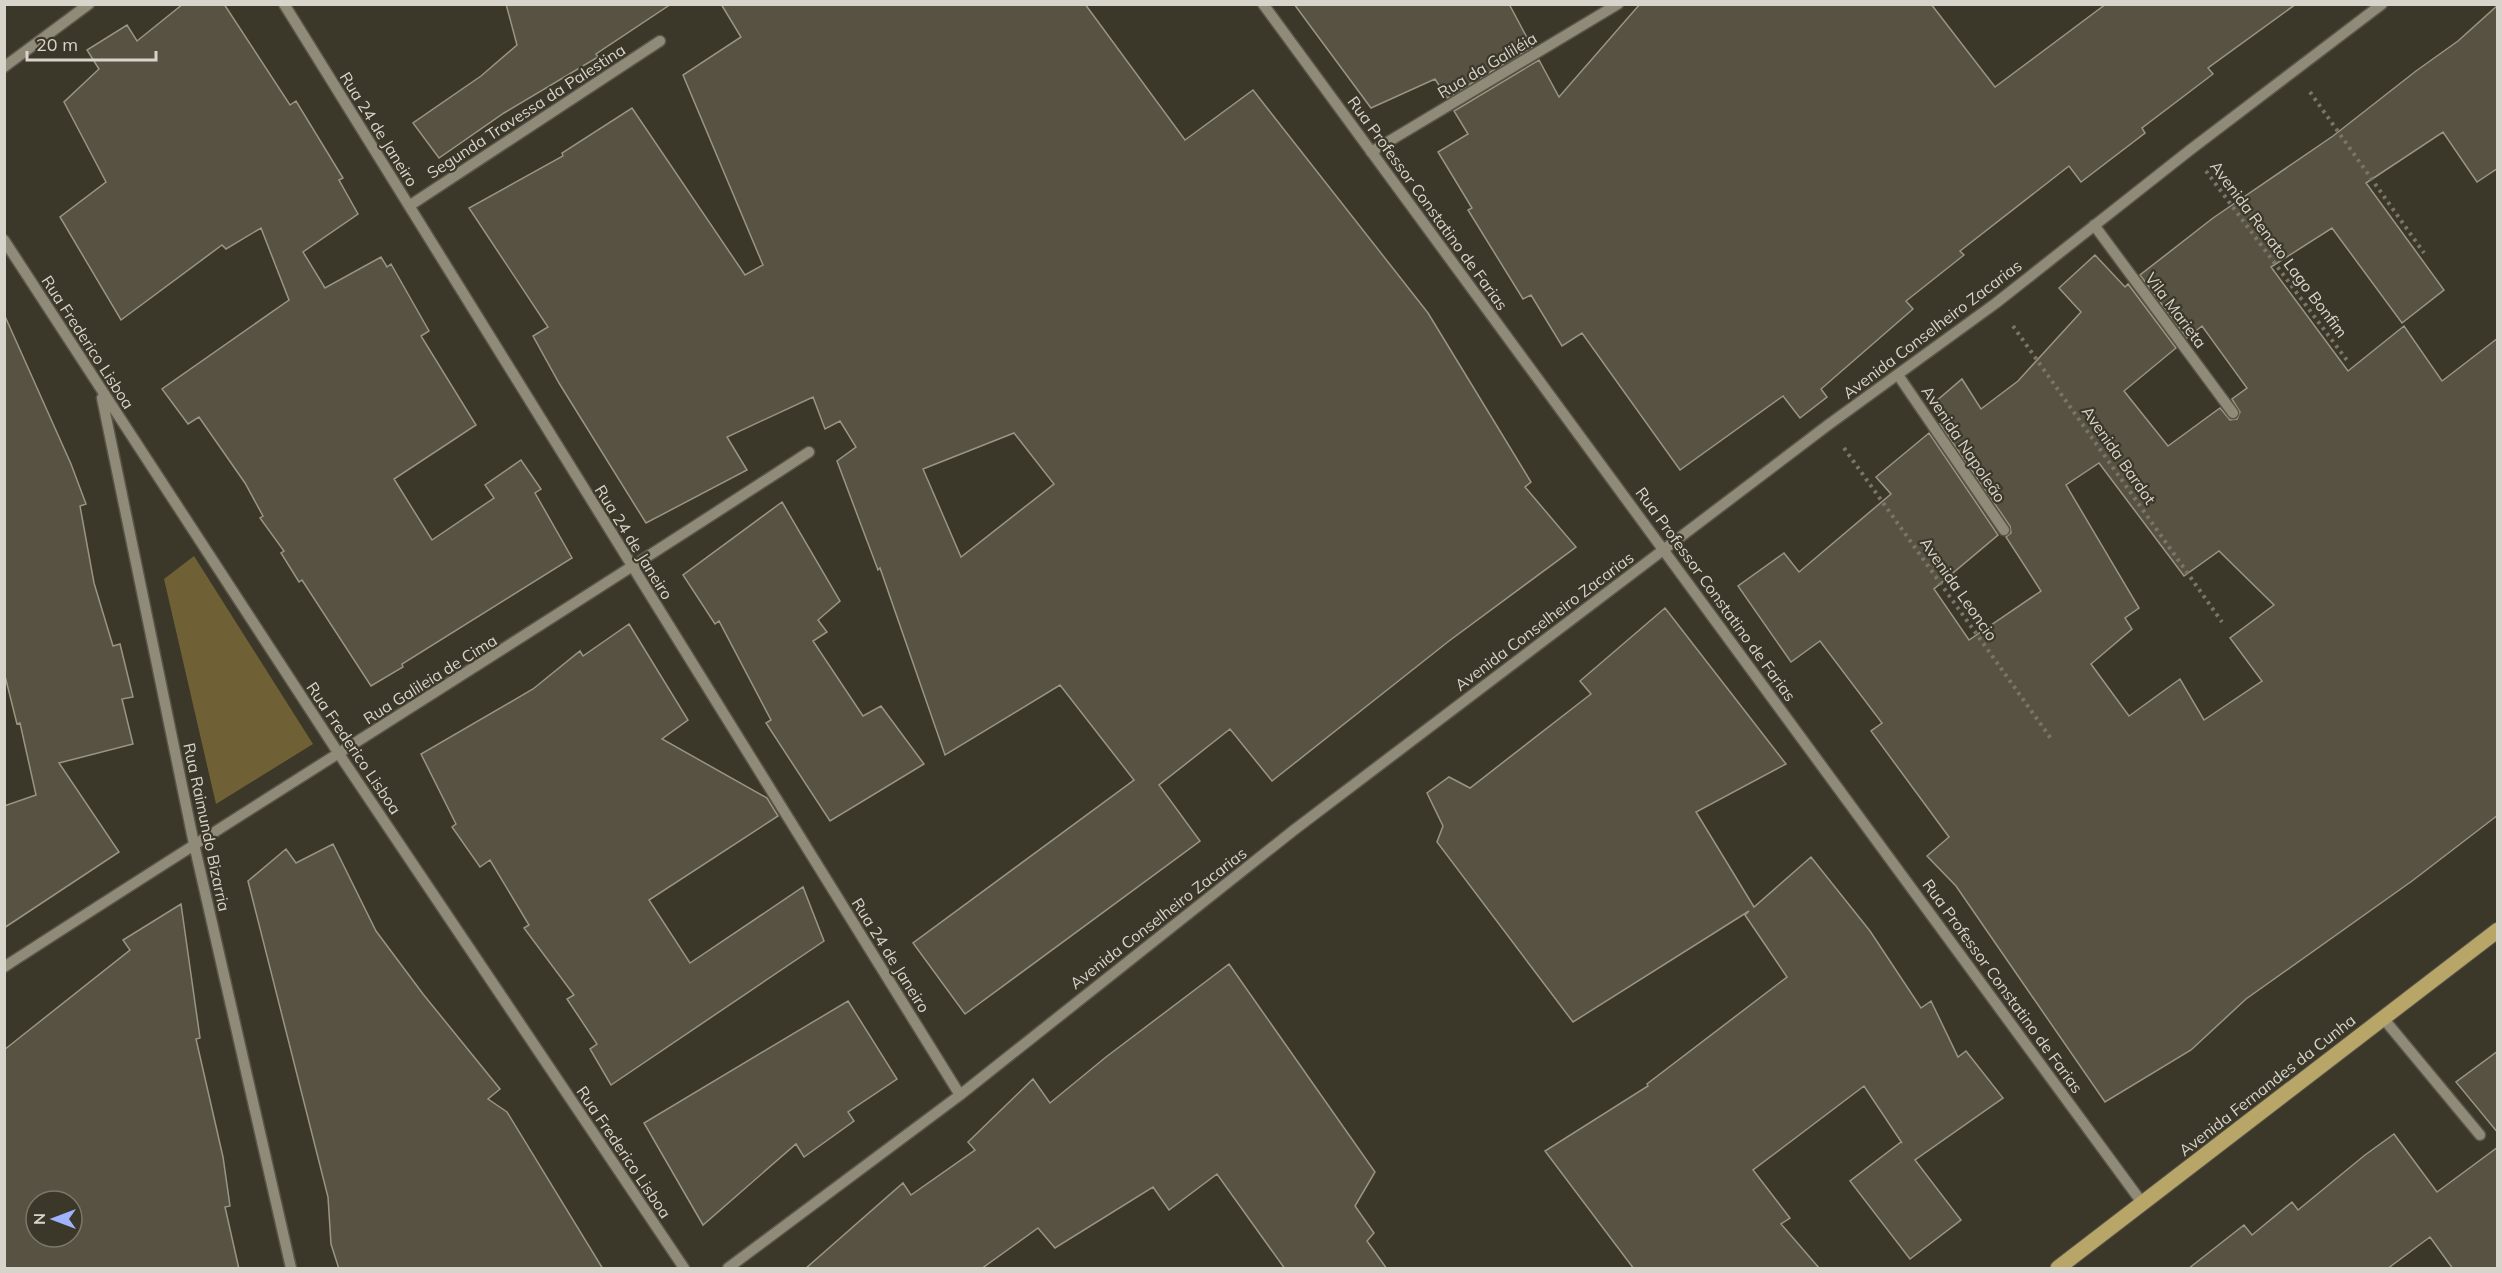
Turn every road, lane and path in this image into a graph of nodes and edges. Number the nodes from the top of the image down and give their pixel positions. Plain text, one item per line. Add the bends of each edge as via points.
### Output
1 (89, 4) edge
2 (284, 4) edge
3 (1263, 4) edge
4 (1618, 4) edge
5 (2382, 4) edge
6 (660, 41) dead end
7 (4, 67) edge
8 (2312, 94) dead end
9 (2190, 150) junction
10 (1371, 152) junction
11 (409, 206) junction
12 (2094, 225) junction
13 (4, 240) edge
14 (2424, 253) dead end
15 (1996, 303) junction
16 (2349, 363) dead end
17 (1898, 375) junction
18 (101, 391) junction
19 (2233, 413) dead end
20 (1846, 451) dead end
21 (809, 452) dead end
22 (2004, 530) dead end
23 (1664, 549) junction
24 (632, 568) junction
25 (2222, 622) dead end
26 (2052, 740) dead end
27 (339, 754) junction
28 (194, 844) junction
29 (2498, 930) edge
30 (4, 968) edge
31 (2383, 1018) junction
32 (960, 1095) junction
33 (2480, 1136) dead end
34 (2143, 1204) junction
35 (291, 1269) edge
36 (684, 1269) edge
37 (728, 1269) edge
38 (2058, 1269) edge

1 - 7 street
2 - 11 street, Rua 24 de Janeiro
3 - 10 street, Rua Professor Constatino de Farias
4 - 10 street, Rua da Galiléia
5 - 9 street, Avenida Conselheiro Zacarias
6 - 11 street, Segunda Travessa da Palestina
8 - 14 path
9 - 12 street, Avenida Conselheiro Zacarias
9 - 16 path, Avenida Renato Lago Bonfim
10 - 23 street, Rua Professor Constatino de Farias
11 - 24 street, Rua 24 de Janeiro
12 - 15 street, Avenida Conselheiro Zacarias
12 - 19 street, Vila Marieta
13 - 18 street, Rua Frederico Lisboa
15 - 17 street, Avenida Conselheiro Zacarias
15 - 25 path, Avenida Bardot
17 - 22 street, Avenida Napoleão
17 - 23 street, Avenida Conselheiro Zacarias
18 - 27 street, Rua Frederico Lisboa
18 - 28 street, Rua Raimundo Bizarria
20 - 26 path, Avenida Leoncio
21 - 24 street, Rua Galileia de Cima
23 - 32 street, Avenida Conselheiro Zacarias via 1294,830
23 - 34 street, Rua Professor Constatino de Farias
24 - 27 street, Rua Galileia de Cima
24 - 32 street, Rua 24 de Janeiro
27 - 28 street, Rua Galileia de Cima
27 - 36 street, Rua Frederico Lisboa
28 - 30 street, Rua Galileia de Cima
28 - 35 street, Rua Raimundo Bizarria
29 - 31 main road, Avenida Fernandes da Cunha
31 - 33 street
31 - 34 main road, Avenida Fernandes da Cunha
32 - 37 street, Avenida Conselheiro Zacarias
34 - 38 main road, Avenida Fernandes da Cunha

